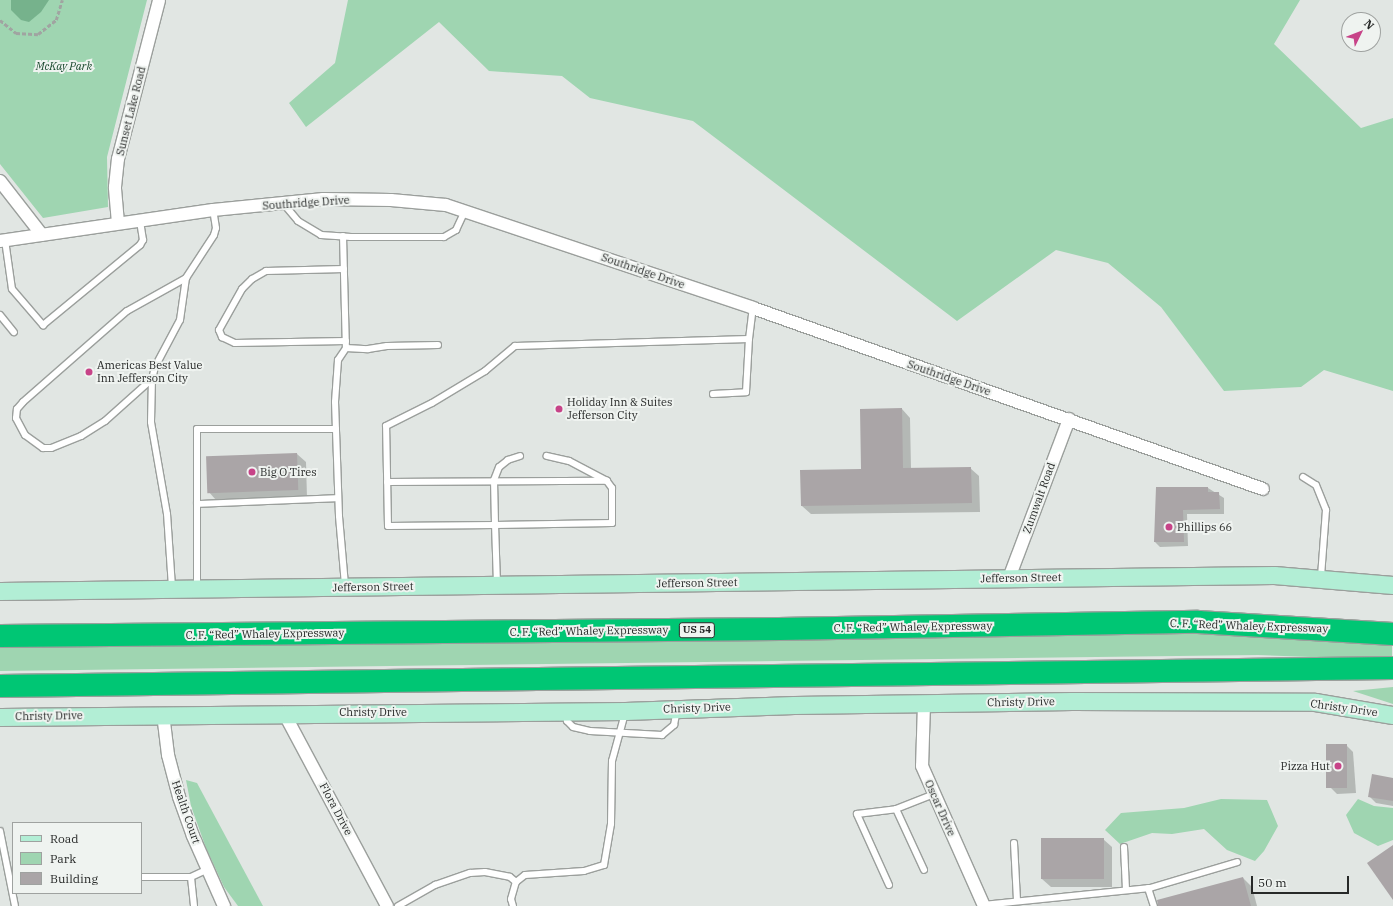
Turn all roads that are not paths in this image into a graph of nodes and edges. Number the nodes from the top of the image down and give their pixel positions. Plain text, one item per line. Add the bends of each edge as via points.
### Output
1 (159, 0) edge
2 (0, 181) edge
3 (283, 203) junction
4 (213, 210) junction
5 (465, 211) junction
6 (140, 220) junction
7 (118, 223) junction
8 (42, 236) junction
9 (343, 236) junction
10 (2, 240) edge
11 (344, 269) junction
12 (186, 278) junction
13 (753, 308) junction
14 (0, 315) edge
15 (14, 332) dead end
16 (749, 340) junction
17 (346, 341) junction
18 (438, 344) dead end
19 (346, 348) junction
20 (152, 379) junction
21 (713, 394) dead end
22 (1069, 418) junction
23 (336, 429) junction
24 (520, 456) dead end
25 (547, 456) dead end
26 (1303, 477) dead end
27 (494, 480) junction
28 (607, 481) junction
29 (387, 482) junction
30 (1263, 489) dead end
31 (338, 498) junction
32 (197, 504) junction
33 (495, 525) junction
34 (1009, 578) junction
35 (1321, 579) junction
36 (1393, 585) edge
37 (497, 586) junction
38 (346, 588) junction
39 (172, 589) junction
40 (197, 589) junction
41 (0, 591) edge
42 (1393, 634) edge
43 (0, 636) edge
44 (1393, 668) edge
45 (0, 686) edge
46 (924, 704) junction
47 (677, 709) junction
48 (566, 711) junction
49 (625, 711) junction
50 (284, 713) junction
51 (162, 714) junction
52 (1393, 715) edge
53 (0, 717) edge
54 (620, 732) junction
55 (934, 794) junction
56 (896, 809) junction
57 (0, 831) edge
58 (1014, 843) dead end
59 (1124, 847) dead end
60 (1237, 862) dead end
61 (208, 869) junction
62 (924, 870) dead end
63 (11, 877) edge
64 (142, 877) edge
65 (191, 877) junction
66 (516, 882) junction
67 (889, 886) dead end
68 (1148, 888) junction
69 (1126, 890) junction
70 (13, 894) edge
71 (1017, 901) junction
72 (15, 906) edge
73 (194, 906) edge
74 (224, 906) edge
75 (387, 906) edge
76 (398, 906) edge
77 (513, 906) edge
78 (983, 906) edge
79 (1154, 906) edge

1 - 7 street, Sunset Lake Road via 118,160 115,187
2 - 8 street
3 - 4 street, Southridge Drive
3 - 5 street, Southridge Drive via 323,199 391,200 446,205
3 - 9 lane via 298,221 321,235
4 - 6 street, Southridge Drive
4 - 12 lane via 216,228 214,236
5 - 9 lane via 456,230 444,237
5 - 13 street, Southridge Drive
6 - 7 street, Southridge Drive
6 - 10 lane via 143,240 140,245 43,325 12,289
7 - 8 street, Southridge Drive
8 - 10 street, Southridge Drive
9 - 11 lane
11 - 17 lane
11 - 17 lane via 266,271 242,289 219,330 222,337 235,343
12 - 20 lane via 180,320 158,360
12 - 20 lane via 127,311 23,402 16,418 26,435 43,448 51,448 81,436 106,421
13 - 16 lane
13 - 22 street, Southridge Drive
14 - 15 lane
16 - 21 lane via 746,392
16 - 29 lane via 515,346 479,375 386,426
17 - 19 lane
18 - 19 lane via 387,346 368,350
19 - 23 lane via 338,360
20 - 39 lane via 152,422 167,514
22 - 30 street, Southridge Drive
22 - 34 street, Zumwalt Road
23 - 31 lane
23 - 32 lane via 198,429
24 - 27 lane via 508,460 499,467
25 - 28 lane via 569,461
26 - 35 lane via 1316,485 1326,510
27 - 28 lane
27 - 29 lane
27 - 33 lane
28 - 33 lane via 612,488 612,523
29 - 33 lane via 388,526
31 - 32 lane
31 - 38 lane
32 - 40 lane
33 - 37 lane
34 - 35 street, Jefferson Street via 1274,575
34 - 37 street, Jefferson Street
35 - 36 street, Jefferson Street
37 - 38 street, Jefferson Street
38 - 40 street, Jefferson Street
39 - 40 street, Jefferson Street
39 - 41 street, Jefferson Street
42 - 43 highway, C. F. “Red” Whaley Expressway / US 54 via 1198,622
44 - 45 highway
46 - 47 street, Christy Drive
46 - 52 street, Christy Drive via 1072,701 1315,702
46 - 55 street, Oscar Drive via 922,766
47 - 49 street, Christy Drive
47 - 54 lane via 674,725 662,735
48 - 49 street, Christy Drive
48 - 50 street, Christy Drive
48 - 54 lane via 567,721 573,727 590,731
49 - 54 lane
50 - 51 street, Christy Drive
50 - 75 street, Flora Drive
51 - 53 street, Christy Drive
51 - 61 street, Health Court via 168,755 179,797
54 - 66 lane via 612,761 611,824 604,865 584,871 525,875
55 - 56 lane
55 - 78 street, Oscar Drive
56 - 62 lane
56 - 67 lane via 857,814
57 - 63 lane
58 - 71 lane
59 - 69 lane
60 - 68 lane
61 - 65 lane
61 - 74 street, Health Court
64 - 65 lane
65 - 73 lane
66 - 76 lane via 510,877 470,872 435,885
66 - 77 lane via 511,900
68 - 69 lane
68 - 79 lane
69 - 71 lane
70 - 72 lane
71 - 78 lane

